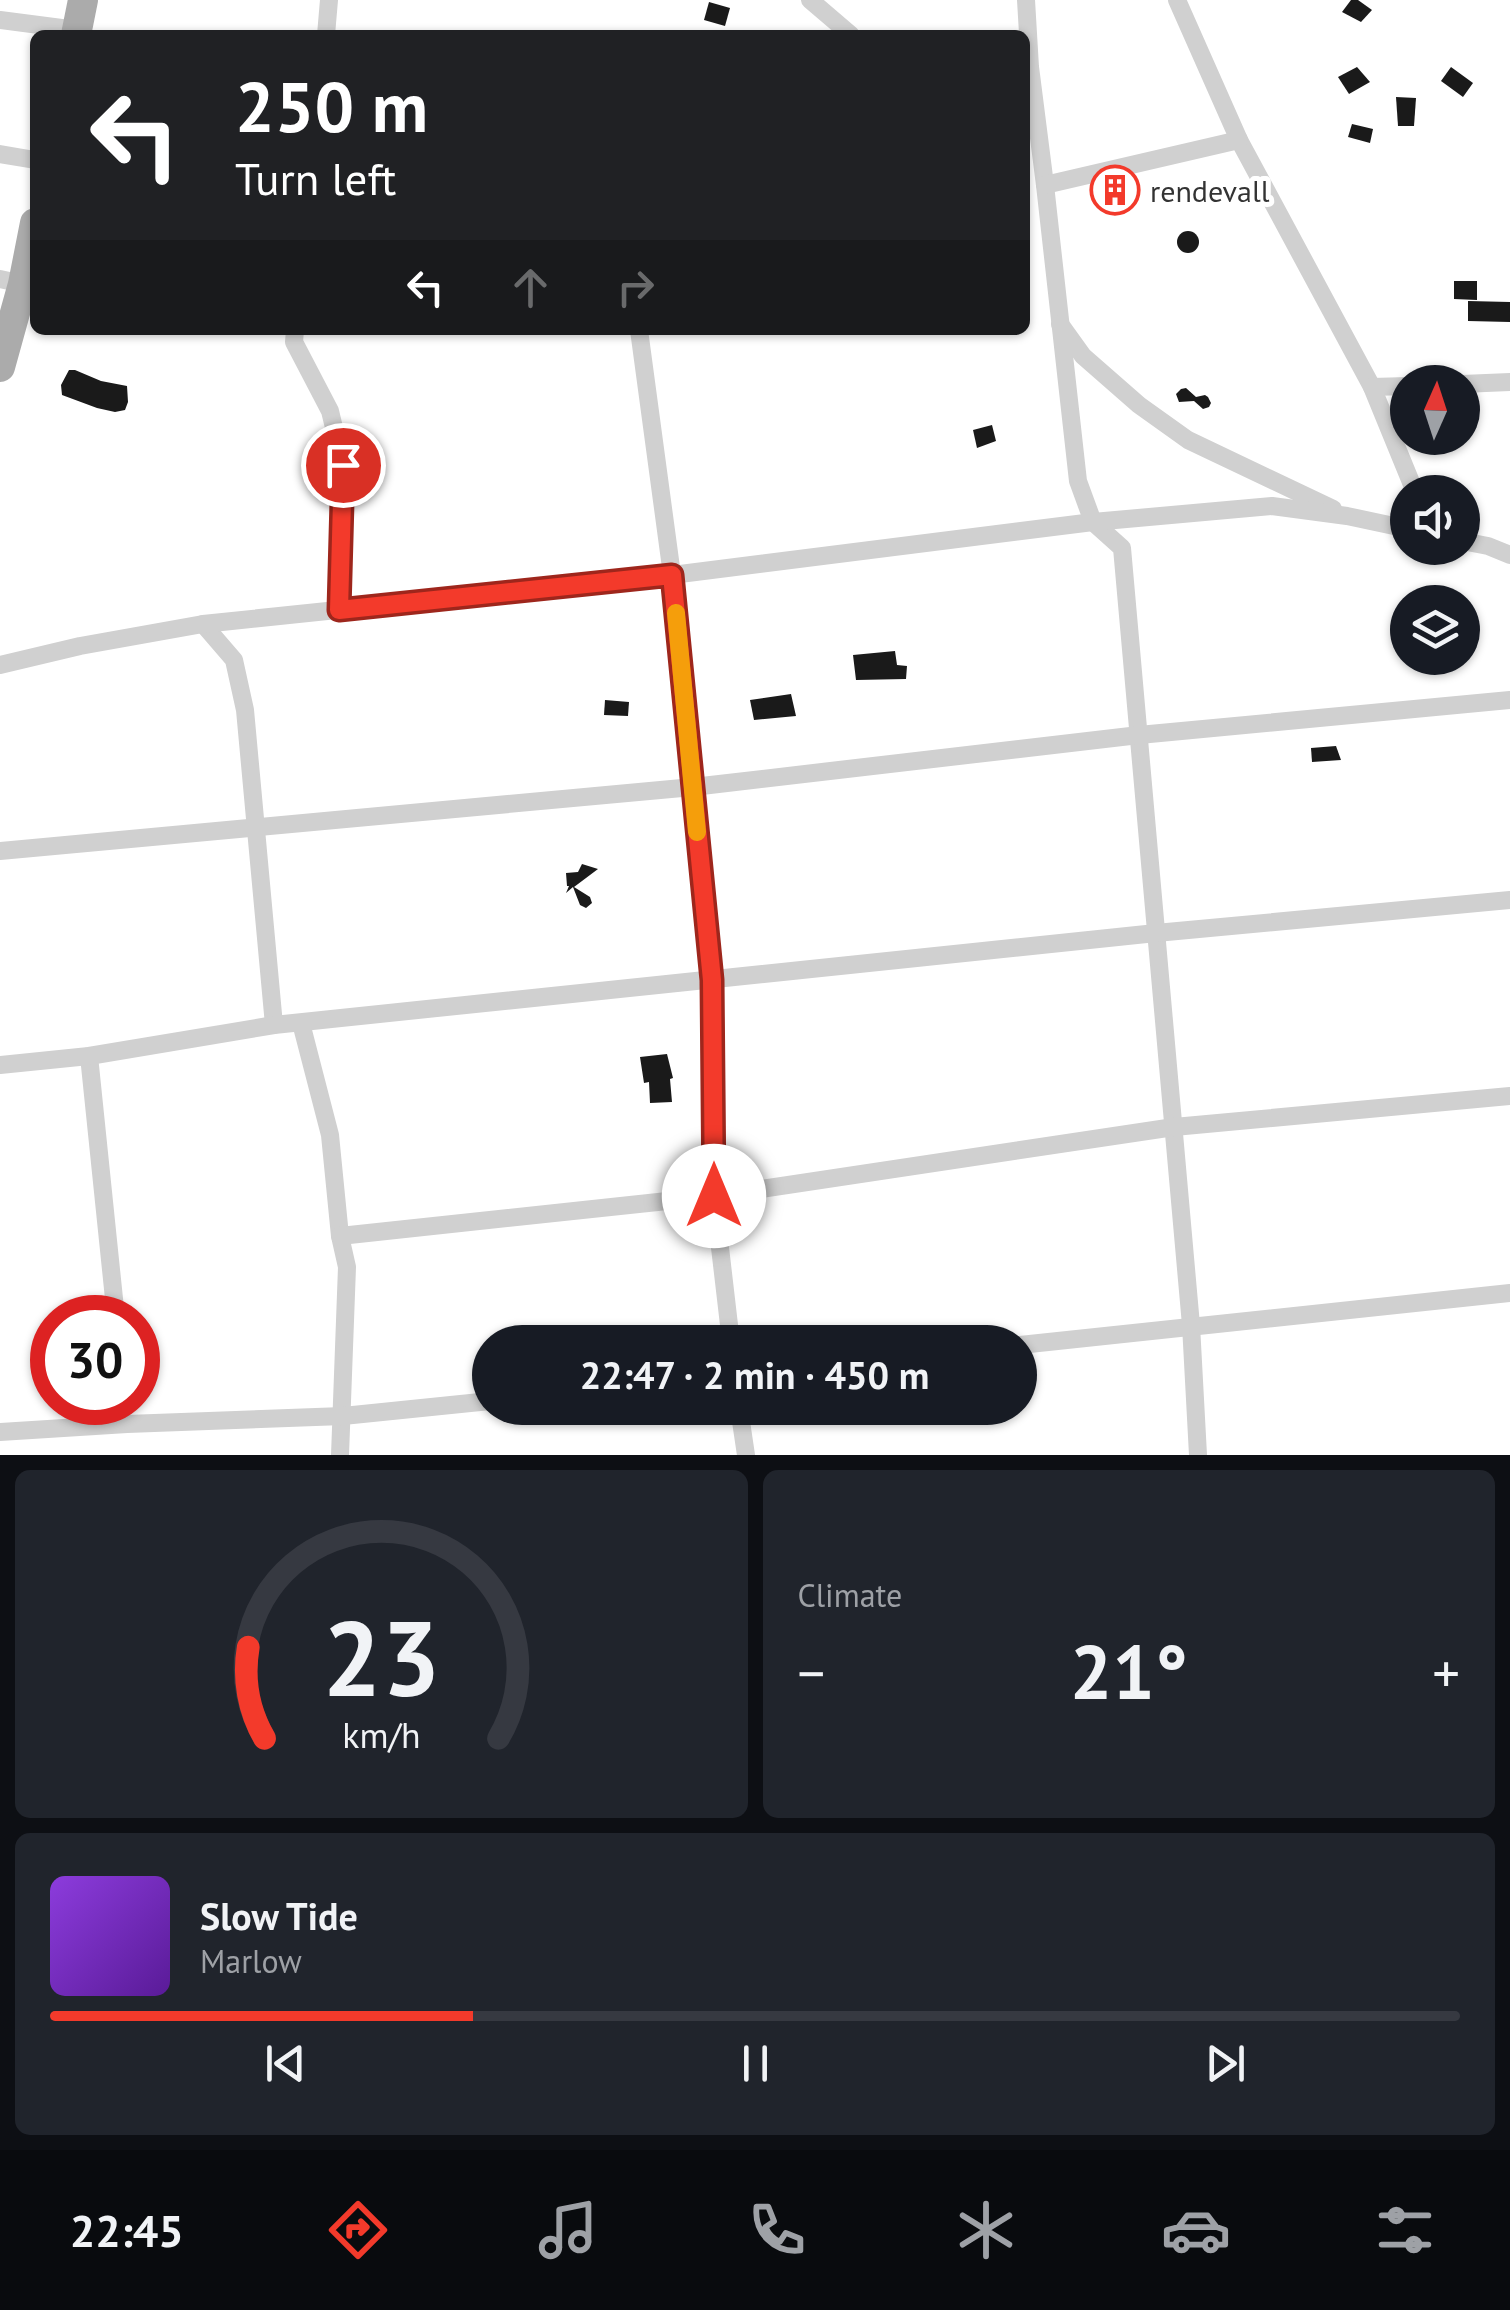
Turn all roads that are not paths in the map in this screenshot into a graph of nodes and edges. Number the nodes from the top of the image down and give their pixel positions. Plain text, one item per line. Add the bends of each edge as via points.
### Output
1 (83, 0) edge
2 (329, 0) edge
3 (810, 0) edge
4 (1026, 0) edge
5 (1176, 0) edge
6 (0, 20) edge
7 (59, 30) edge
8 (78, 30) edge
9 (326, 30) edge
10 (845, 30) edge
11 (1027, 30) edge
12 (1030, 103) edge
13 (1239, 140) junction
14 (0, 154) edge
15 (1033, 156) edge
16 (30, 159) edge
17 (1046, 185) junction
18 (30, 235) edge
19 (11, 281) edge
20 (1060, 324) junction
21 (295, 335) edge
22 (640, 335) edge
23 (0, 367) edge
24 (1510, 382) edge
25 (1480, 383) edge
26 (1390, 386) edge
27 (1372, 387) junction
28 (1408, 475) edge
29 (1347, 516) junction
30 (1093, 522) junction
31 (1390, 525) edge
32 (1480, 544) edge
33 (1510, 556) edge
34 (672, 575) junction
35 (339, 610) junction
36 (204, 624) junction
37 (0, 665) edge
38 (1510, 700) edge
39 (1138, 735) junction
40 (693, 787) junction
41 (254, 828) junction
42 (0, 851) edge
43 (1510, 900) edge
44 (1156, 933) junction
45 (712, 980) junction
46 (301, 1023) junction
47 (274, 1025) junction
48 (89, 1056) junction
49 (0, 1066) edge
50 (1510, 1096) edge
51 (1174, 1126) junction
52 (714, 1196) junction
53 (340, 1236) junction
54 (1510, 1293) edge
55 (114, 1295) edge
56 (729, 1325) edge
57 (1192, 1325) junction
58 (1037, 1342) edge
59 (472, 1403) edge
60 (343, 1416) junction
61 (160, 1423) edge
62 (111, 1425) edge
63 (742, 1425) edge
64 (0, 1432) edge
65 (340, 1455) edge
66 (746, 1455) edge
67 (1198, 1455) edge

1 - 8 main road
2 - 9 street
3 - 10 street
4 - 11 street
5 - 13 street
6 - 7 street
12 - 15 street
13 - 17 street
13 - 27 street
14 - 16 street
15 - 17 street
17 - 20 street
18 - 19 main road
19 - 23 main road
20 - 29 street via 1084,356 1188,440
20 - 30 street via 1078,481
21 - 35 street via 330,411 343,465
22 - 34 street
24 - 25 street
26 - 27 street
27 - 28 street
29 - 30 street via 1272,506
29 - 31 street
30 - 34 street
30 - 39 street via 1122,548
32 - 33 street
34 - 35 street
34 - 40 street
35 - 36 street
36 - 37 street
36 - 41 street via 234,660 245,710
38 - 39 street
39 - 40 street
39 - 44 street
40 - 41 street
40 - 45 street
41 - 42 street
41 - 47 street
43 - 44 street
44 - 45 street
44 - 51 street
45 - 46 street
45 - 52 street
46 - 47 street
46 - 53 street via 330,1135
47 - 48 street
48 - 49 street
48 - 55 street
50 - 51 street
51 - 52 street
51 - 57 street
52 - 53 street
52 - 56 street
53 - 60 street via 348,1267
54 - 57 street
57 - 58 street
57 - 67 street
59 - 60 street
60 - 61 street
60 - 65 street
62 - 64 street
63 - 66 street

